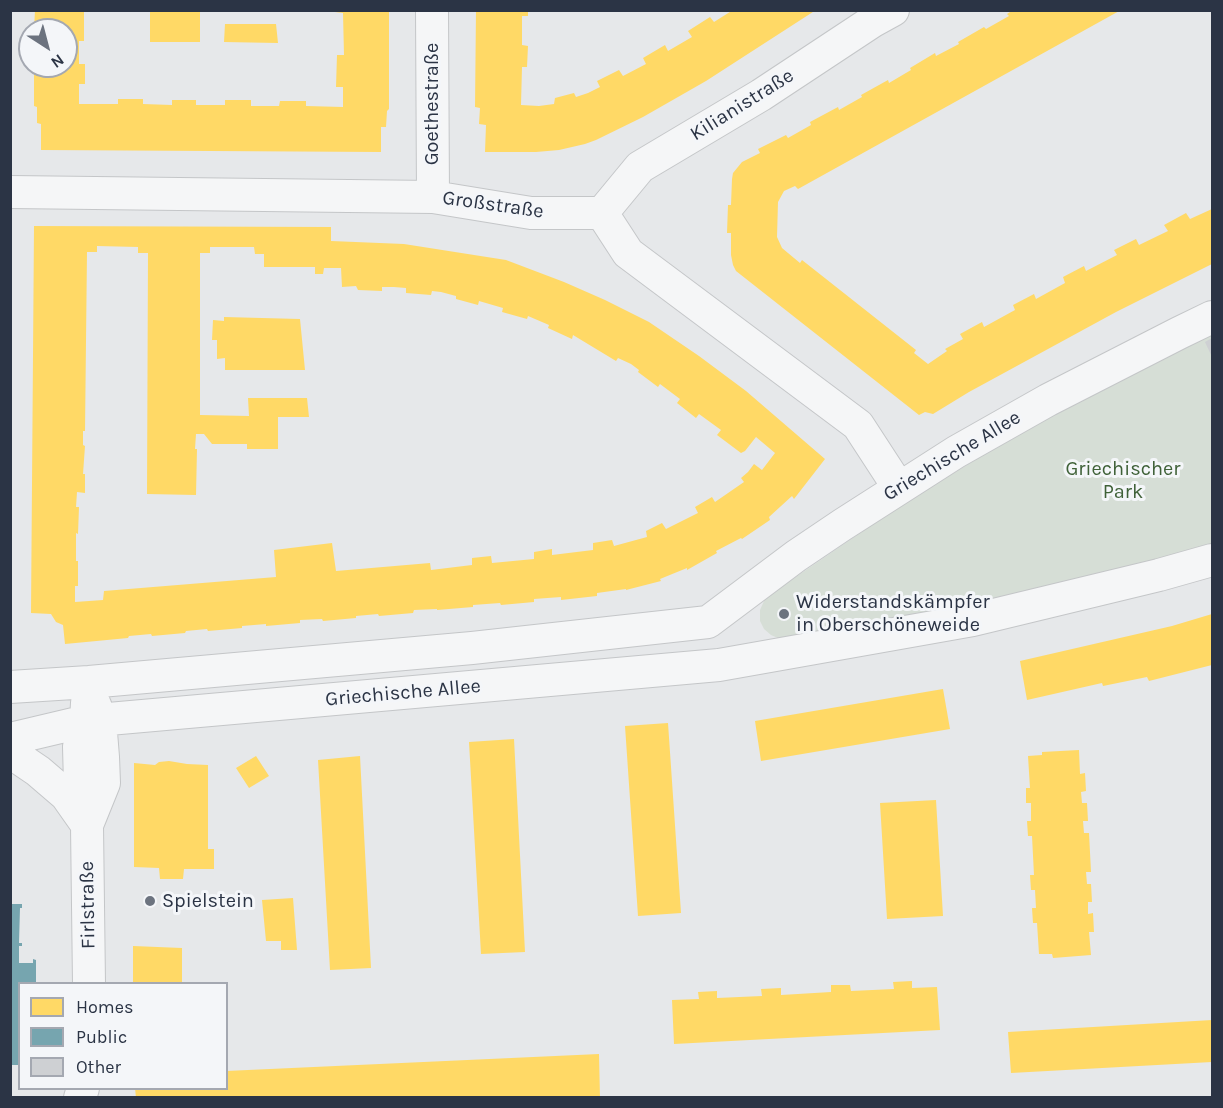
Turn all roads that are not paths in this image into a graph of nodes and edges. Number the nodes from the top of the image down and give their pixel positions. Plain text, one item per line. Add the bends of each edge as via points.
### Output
1 (432, 10) edge
2 (892, 10) edge
3 (10, 192) edge
4 (433, 197) junction
5 (602, 213) junction
6 (1212, 317) edge
7 (899, 488) junction
8 (1212, 560) edge
9 (708, 622) junction
10 (719, 664) junction
11 (89, 682) junction
12 (10, 687) edge
13 (93, 720) junction
14 (10, 739) edge
15 (10, 752) edge
16 (87, 826) junction
17 (89, 982) edge

1 - 4 street, Goethestraße
2 - 5 street, Kilianistraße via 640,167
3 - 4 street, Großstraße
4 - 5 street, Großstraße via 531,213
5 - 7 street via 628,253 858,425
6 - 7 street, Griechische Allee via 1048,400
7 - 9 street, Griechische Allee via 796,556
8 - 10 street, Griechische Allee via 973,621
9 - 10 street
9 - 11 street, Griechische Allee via 472,648
10 - 13 street, Griechische Allee
11 - 12 street, Griechische Allee
11 - 13 street, Firlstraße
13 - 14 street, Griechische Allee
13 - 16 street, Firlstraße via 79,747
15 - 16 street via 66,795
16 - 17 street, Firlstraße

